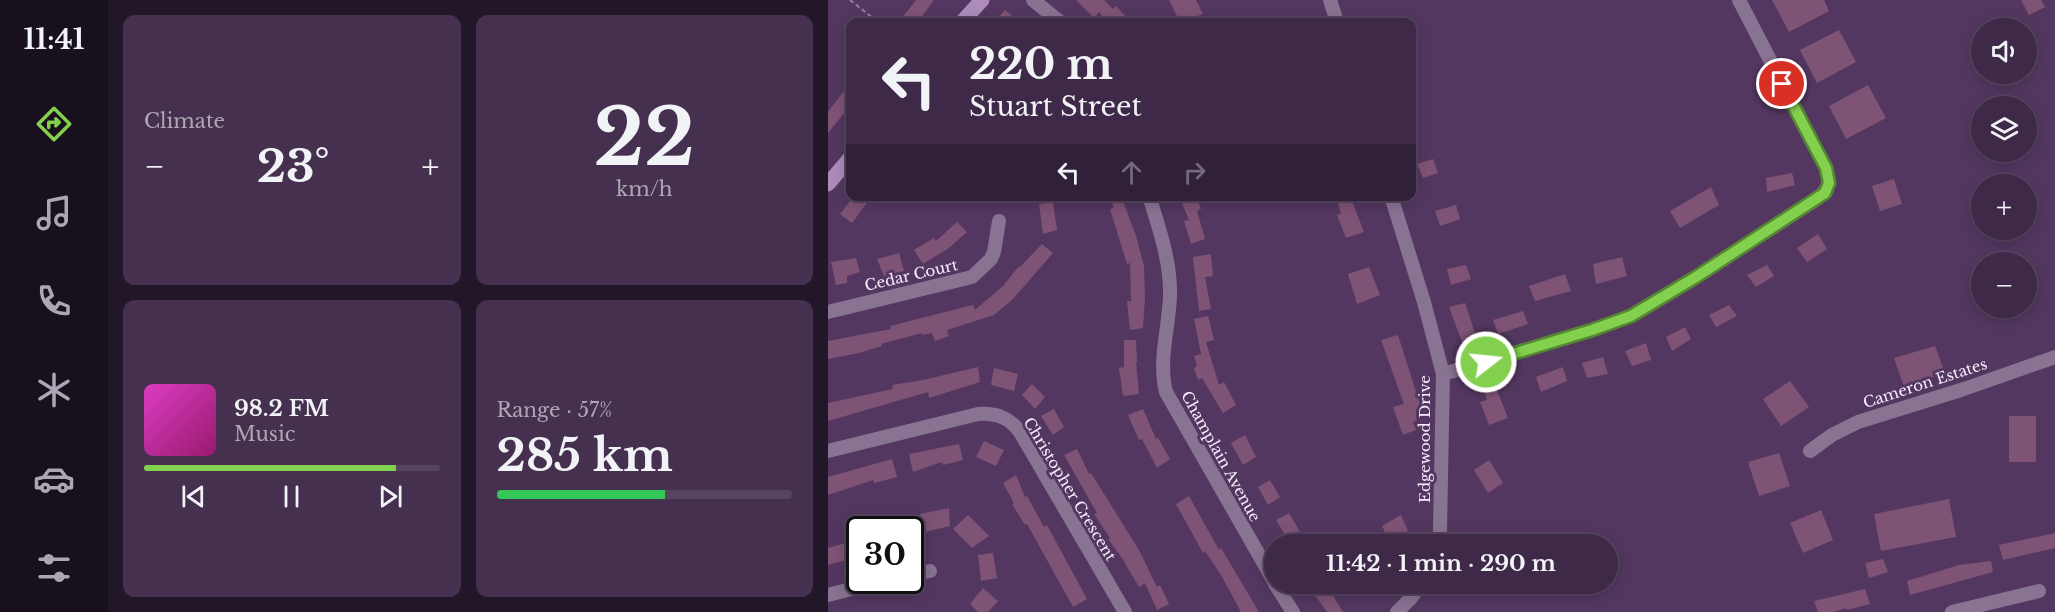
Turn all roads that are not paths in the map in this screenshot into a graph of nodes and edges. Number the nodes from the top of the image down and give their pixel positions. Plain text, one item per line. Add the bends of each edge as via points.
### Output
1 (982, 0) edge
2 (1033, 0) edge
3 (1330, 0) edge
4 (1739, 0) edge
5 (966, 18) edge
6 (1055, 18) edge
7 (1336, 18) edge
8 (846, 163) edge
9 (828, 184) edge
10 (1150, 201) edge
11 (1393, 201) edge
12 (999, 220) dead end
13 (828, 312) edge
14 (2055, 357) edge
15 (1443, 374) junction
16 (828, 451) edge
17 (1810, 451) dead end
18 (1440, 534) edge
19 (1264, 564) edge
20 (930, 571) dead end
21 (924, 572) edge
22 (846, 590) edge
23 (2039, 591) dead end
24 (1282, 594) edge
25 (1415, 594) edge
26 (828, 595) edge
27 (1125, 612) edge
28 (1293, 612) edge
29 (1397, 612) edge
30 (1952, 612) edge

1 - 5 street
2 - 6 street
3 - 7 street
4 - 15 street via 1826,168 1827,189 1819,198 1631,316
8 - 9 street
10 - 19 street, Champlain Avenue via 1169,271 1170,305 1162,369 1166,392
11 - 15 street, Edgewood Drive
12 - 13 street, Cedar Court via 991,259 972,277
14 - 17 street, Cameron Estates via 1858,422
15 - 18 street, Edgewood Drive
16 - 27 street, Christopher Crescent via 978,414 1005,417 1020,432
20 - 21 street
22 - 26 street
23 - 30 street
24 - 28 street, Champlain Avenue
25 - 29 street

